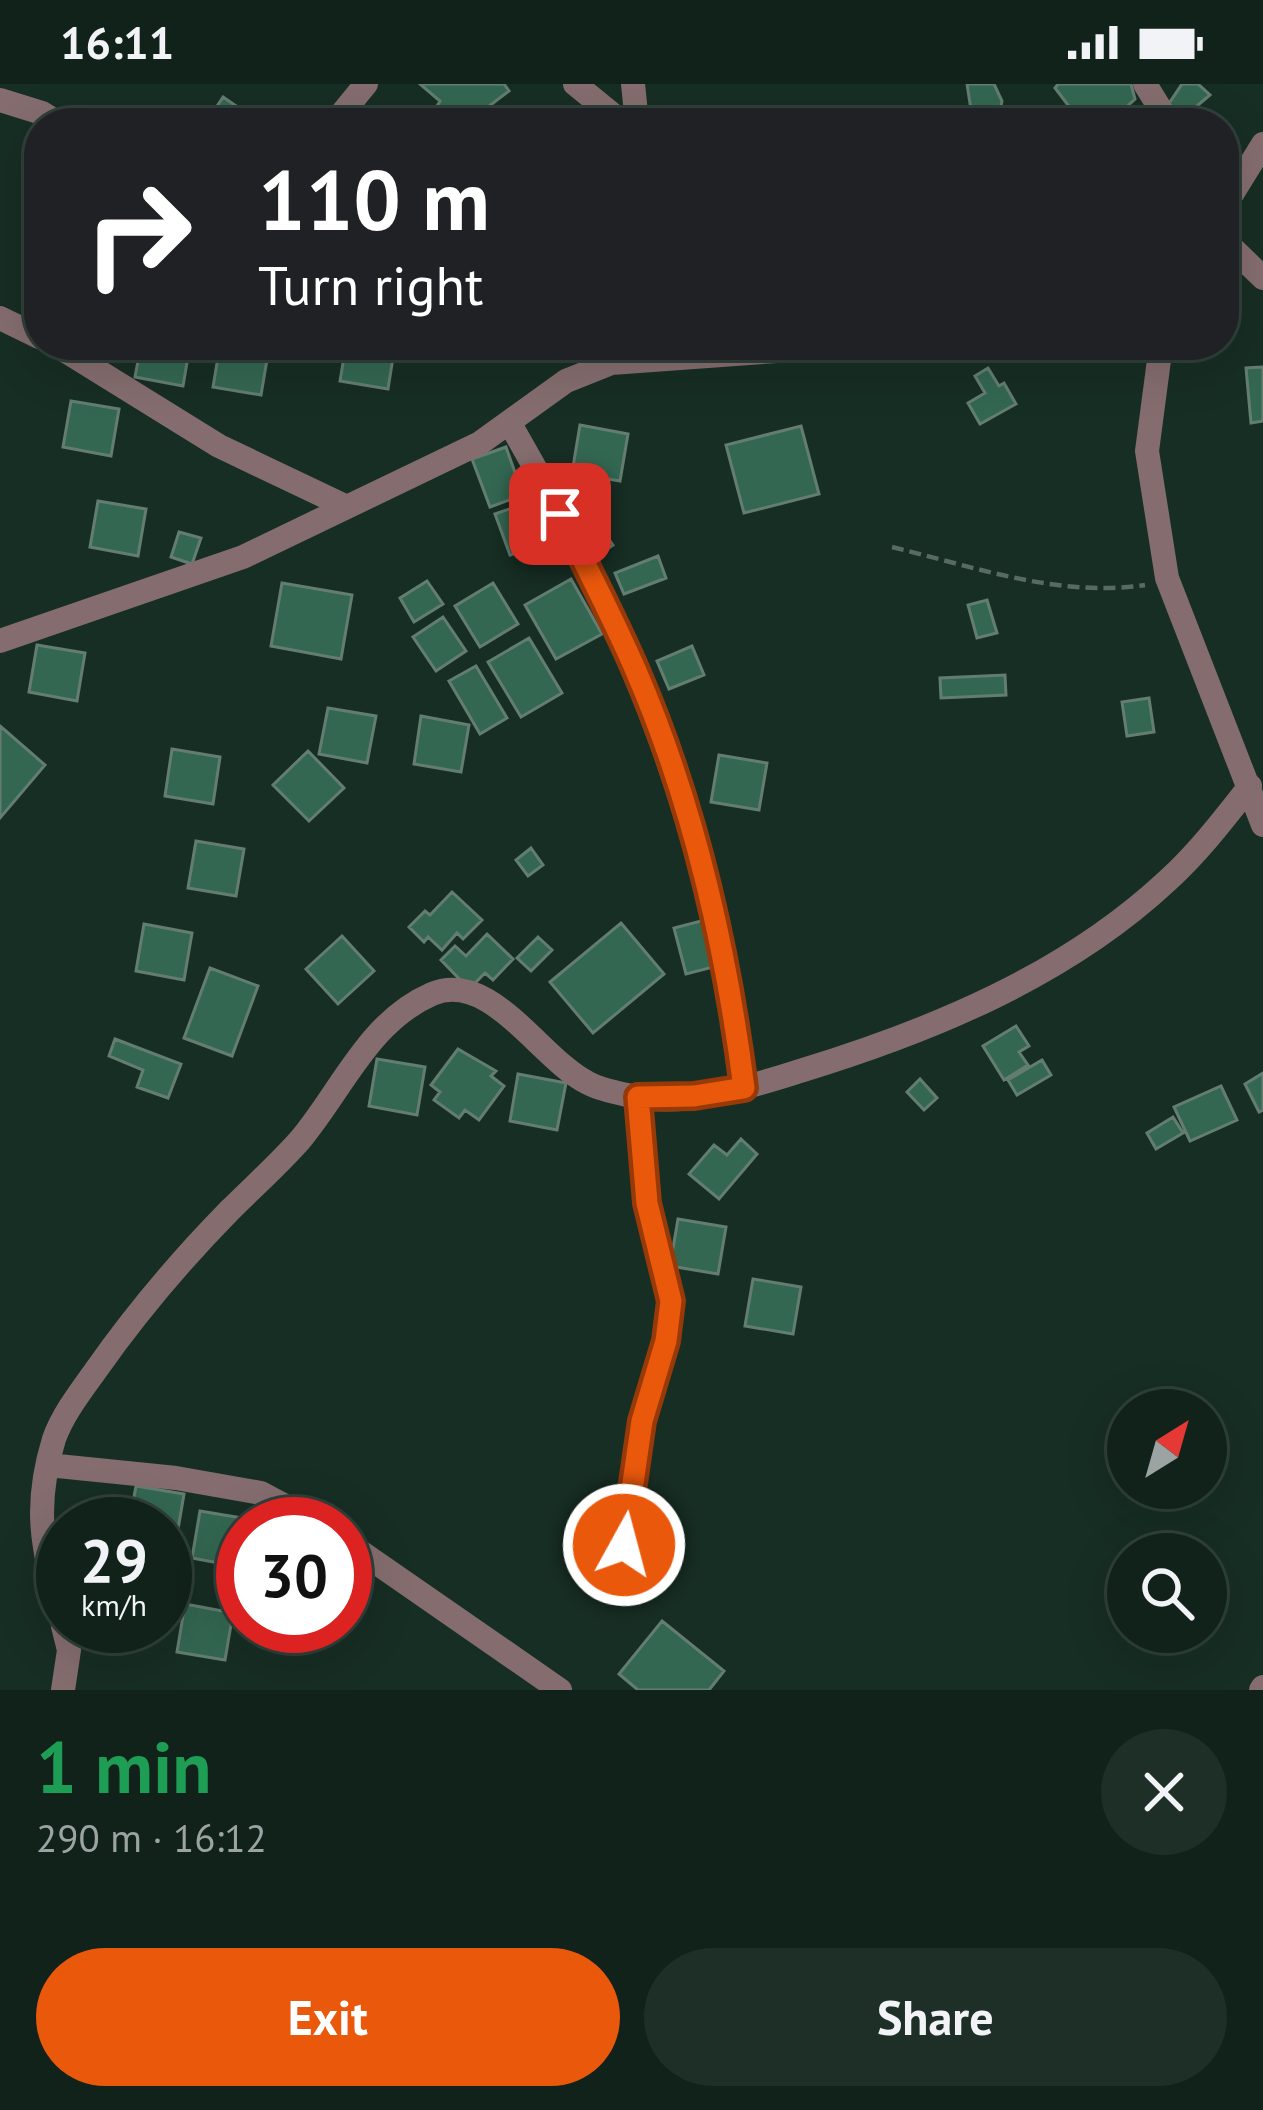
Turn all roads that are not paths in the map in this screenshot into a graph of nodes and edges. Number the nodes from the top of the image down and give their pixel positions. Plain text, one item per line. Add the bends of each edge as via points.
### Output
1 (366, 84) edge
2 (575, 84) edge
3 (346, 108) edge
4 (605, 108) edge
5 (1263, 144) edge
6 (1239, 182) edge
7 (1239, 255) edge
8 (1263, 278) edge
9 (80, 360) edge
10 (652, 360) edge
11 (1159, 360) edge
12 (508, 422) junction
13 (345, 506) junction
14 (0, 641) edge
15 (1250, 786) junction
16 (1263, 825) edge
17 (744, 1088) junction
18 (638, 1097) junction
19 (49, 1465) junction
20 (41, 1497) edge
21 (268, 1497) edge
22 (624, 1545) dead end
23 (372, 1560) edge
24 (69, 1653) edge
25 (63, 1690) edge
26 (560, 1690) edge

1 - 3 street
2 - 4 street
5 - 6 street
7 - 8 street
9 - 13 street via 219,446
10 - 12 street via 611,363 566,381
11 - 15 street via 1147,452 1167,578
12 - 13 street
12 - 17 street via 627,652 669,760 720,937
13 - 14 street via 243,557
15 - 16 street
15 - 17 street via 1167,881 1063,960 940,1023
17 - 18 street
18 - 19 street via 589,1084 490,999 458,989 433,993 362,1050 303,1136 155,1291 72,1403
18 - 22 street via 647,1203 671,1301
19 - 20 street
19 - 21 street
23 - 26 street
24 - 25 street

